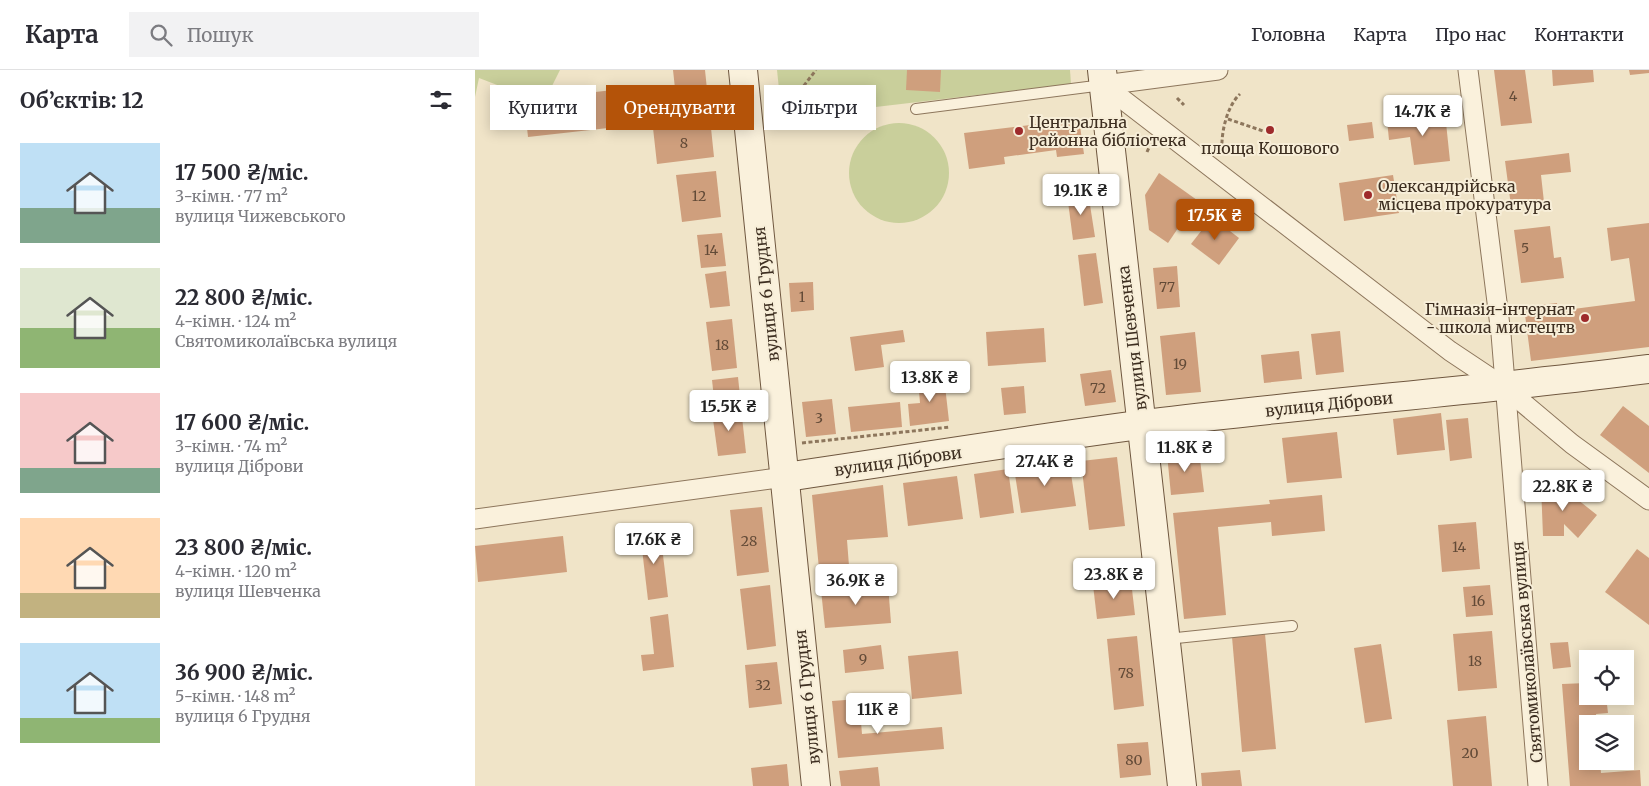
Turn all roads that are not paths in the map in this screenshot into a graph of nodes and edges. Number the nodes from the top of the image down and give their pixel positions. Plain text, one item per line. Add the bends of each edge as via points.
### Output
1 (743, 70) edge
2 (1218, 70) edge
3 (1468, 70) edge
4 (1103, 78) edge
5 (916, 109) dead end
6 (1649, 369) edge
7 (1504, 387) junction
8 (1142, 425) junction
9 (785, 477) junction
10 (1649, 500) edge
11 (475, 519) edge
12 (1291, 626) dead end
13 (1166, 639) junction
14 (816, 786) edge
15 (1182, 786) edge
16 (1538, 786) edge

1 - 9 street, вулиця 6 Грудня
2 - 4 street
3 - 7 street, Святомиколаївська вулиця via 1501,334
4 - 5 lane
4 - 7 street via 1450,351
4 - 8 street, вулиця Шевченка
6 - 7 street, вулиця Діброви
7 - 8 street, вулиця Діброви via 1478,387
7 - 10 street via 1572,444
7 - 16 street, Святомиколаївська вулиця
8 - 9 street, вулиця Діброви
8 - 13 street, вулиця Шевченка
9 - 11 street, вулиця Діброви
9 - 14 street, вулиця 6 Грудня
12 - 13 lane
13 - 15 street, вулиця Шевченка

